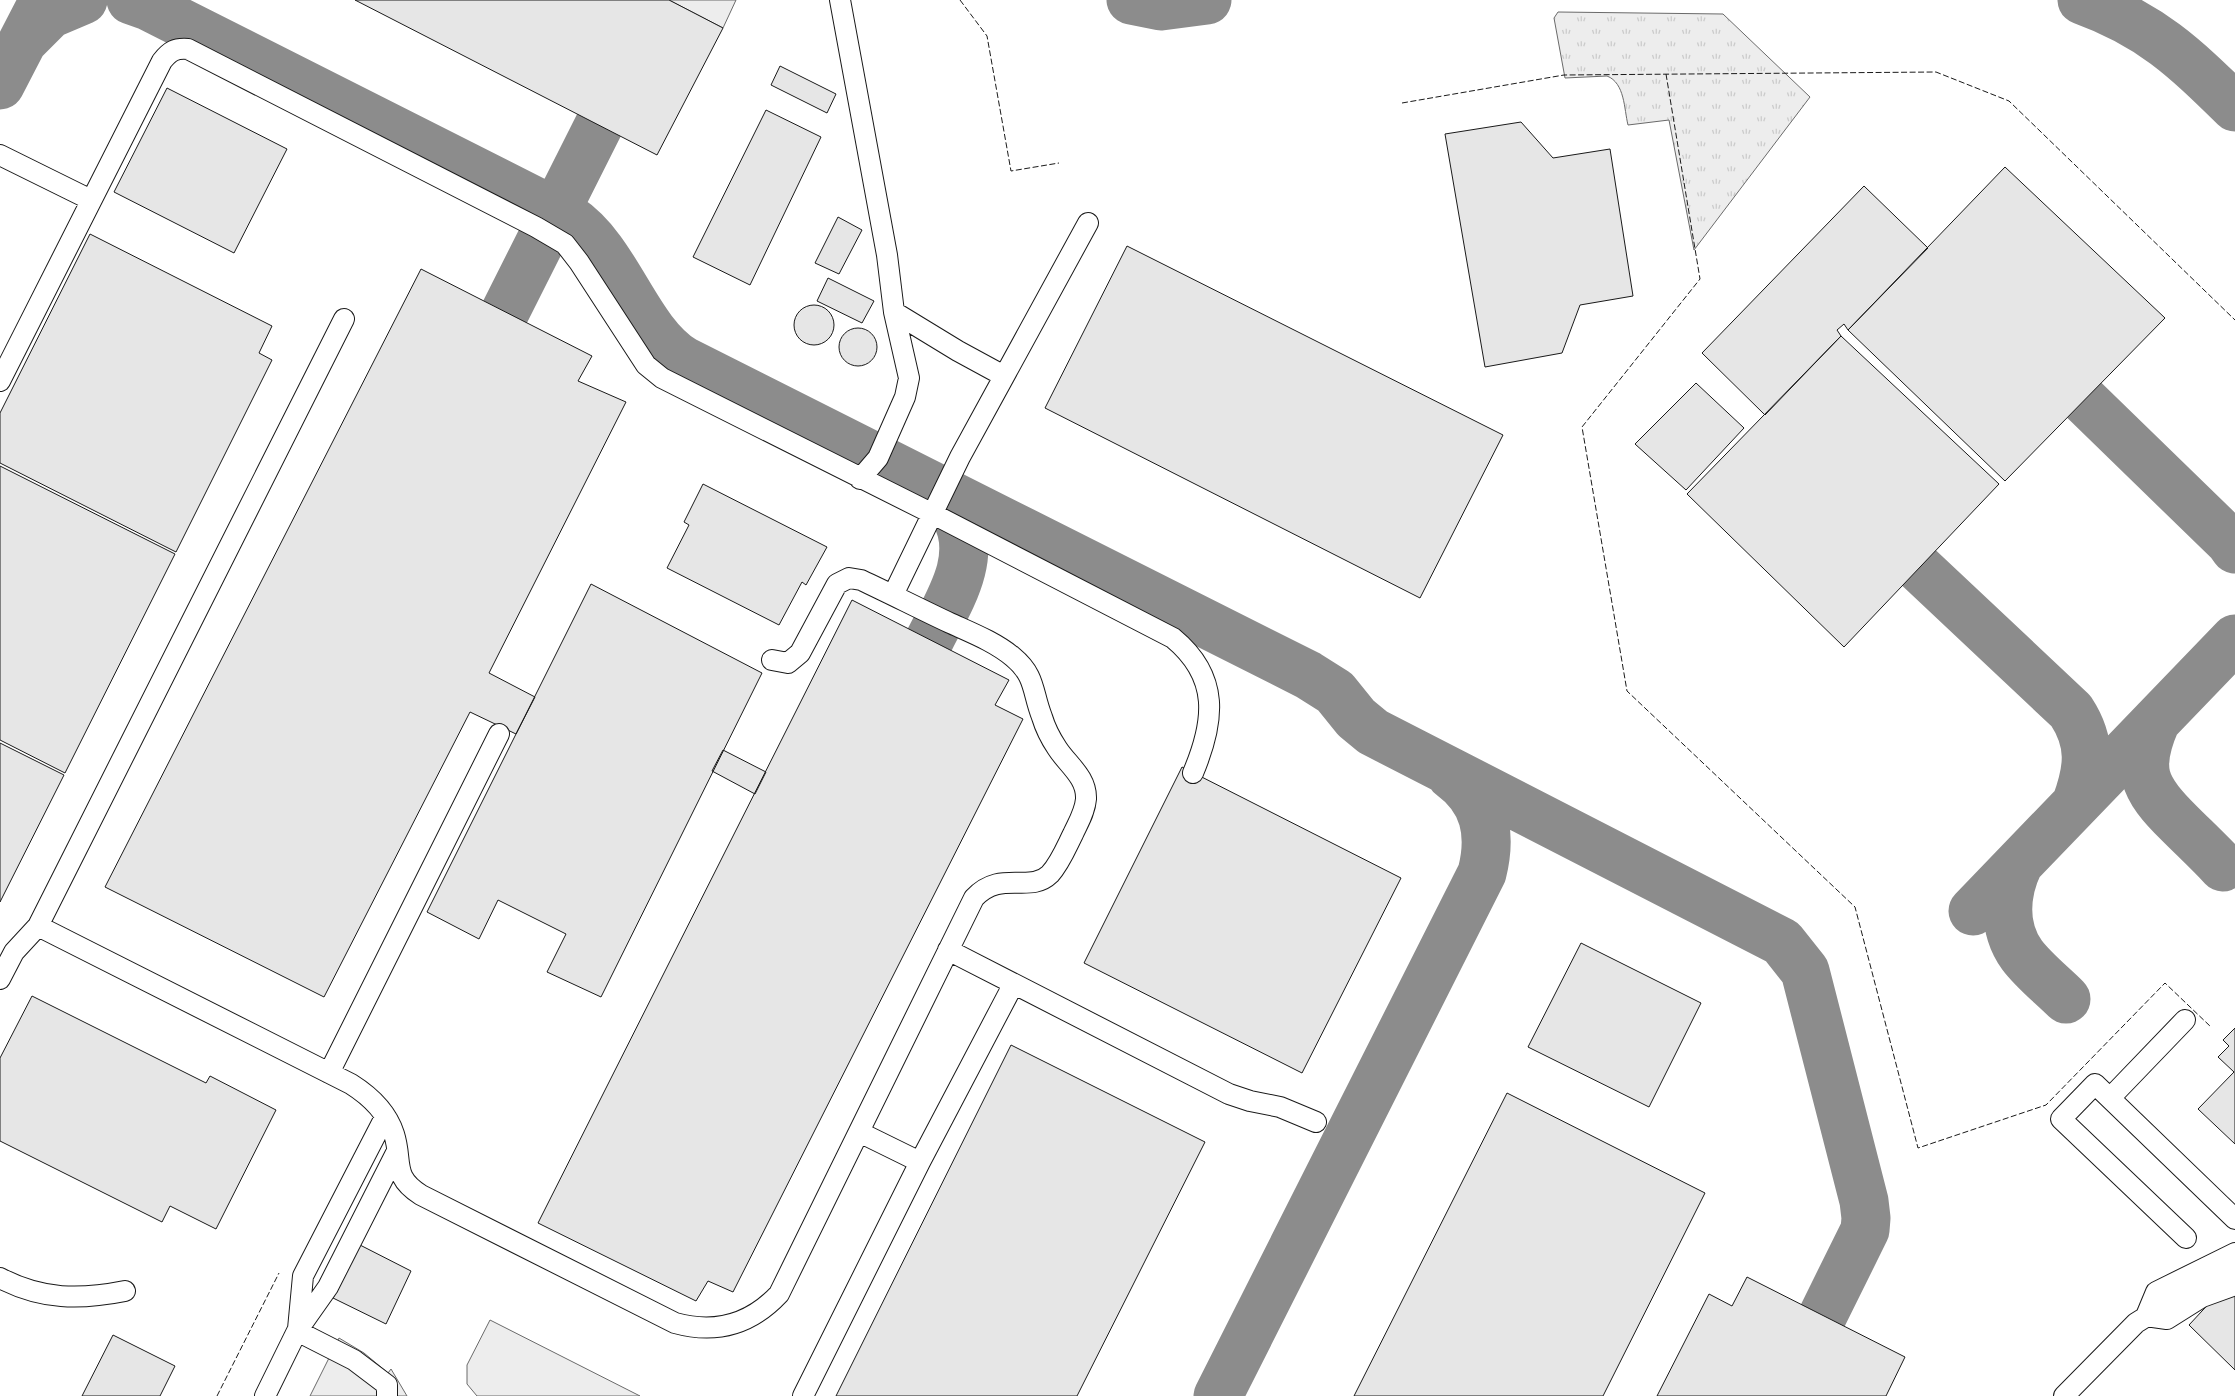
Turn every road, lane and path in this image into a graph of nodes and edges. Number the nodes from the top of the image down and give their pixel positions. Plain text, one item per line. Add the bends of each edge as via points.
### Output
1 (840, 0) edge
2 (0, 155) edge
3 (91, 200) junction
4 (1088, 223) dead end
5 (894, 312) junction
6 (344, 319) dead end
7 (1004, 376) junction
8 (0, 382) edge
9 (860, 479) junction
10 (933, 514) junction
11 (893, 595) junction
12 (772, 660) dead end
13 (499, 734) dead end
14 (1193, 773) dead end
15 (38, 926) junction
16 (948, 950) junction
17 (0, 979) edge
18 (1013, 985) junction
19 (2184, 1020) dead end
20 (329, 1073) junction
21 (2110, 1098) junction
22 (385, 1118) junction
23 (1316, 1122) dead end
24 (859, 1132) junction
25 (397, 1151) junction
26 (920, 1162) junction
27 (2235, 1219) edge
28 (2186, 1238) dead end
29 (2235, 1254) edge
30 (2235, 1268) edge
31 (0, 1278) edge
32 (2235, 1284) edge
33 (125, 1291) dead end
34 (2141, 1319) junction
35 (298, 1331) junction
36 (265, 1396) edge
37 (387, 1396) edge
38 (803, 1396) edge
39 (2064, 1396) edge

1 - 5 street via 887,255
2 - 3 street
3 - 8 street
3 - 9 street via 162,61 177,48 188,49 564,244 646,365 662,378
4 - 7 street
5 - 7 street
5 - 9 street via 909,378 905,397 878,458
6 - 15 street
7 - 10 street
9 - 10 street
10 - 11 street
10 - 14 street via 1154,627 1186,648 1203,677 1210,697 1208,736
11 - 12 street via 861,580 849,578 837,584 800,653 788,663
11 - 16 street via 987,640 1025,668 1033,682 1041,716 1056,747 1079,775 1086,798 1082,816 1050,874 1031,883 994,883 981,890
13 - 20 street
15 - 17 street via 14,952
15 - 20 street
16 - 18 street
16 - 24 street
18 - 23 street via 1229,1094 1280,1107
18 - 26 street
19 - 21 street
20 - 22 street via 369,1096
21 - 27 street
21 - 28 street via 2095,1084 2061,1119
22 - 25 street
22 - 35 street via 304,1276
24 - 25 street via 779,1294 766,1308 749,1318 729,1326 712,1328 692,1328 675,1323 421,1195 407,1186
24 - 26 street
25 - 35 street via 328,1287
26 - 38 street
29 - 34 street via 2156,1292
30 - 34 street via 2197,1285
31 - 33 street via 34,1292 64,1297 92,1297
32 - 34 street via 2202,1297 2167,1320
34 - 39 street
35 - 36 street
35 - 37 street via 354,1360 387,1385

